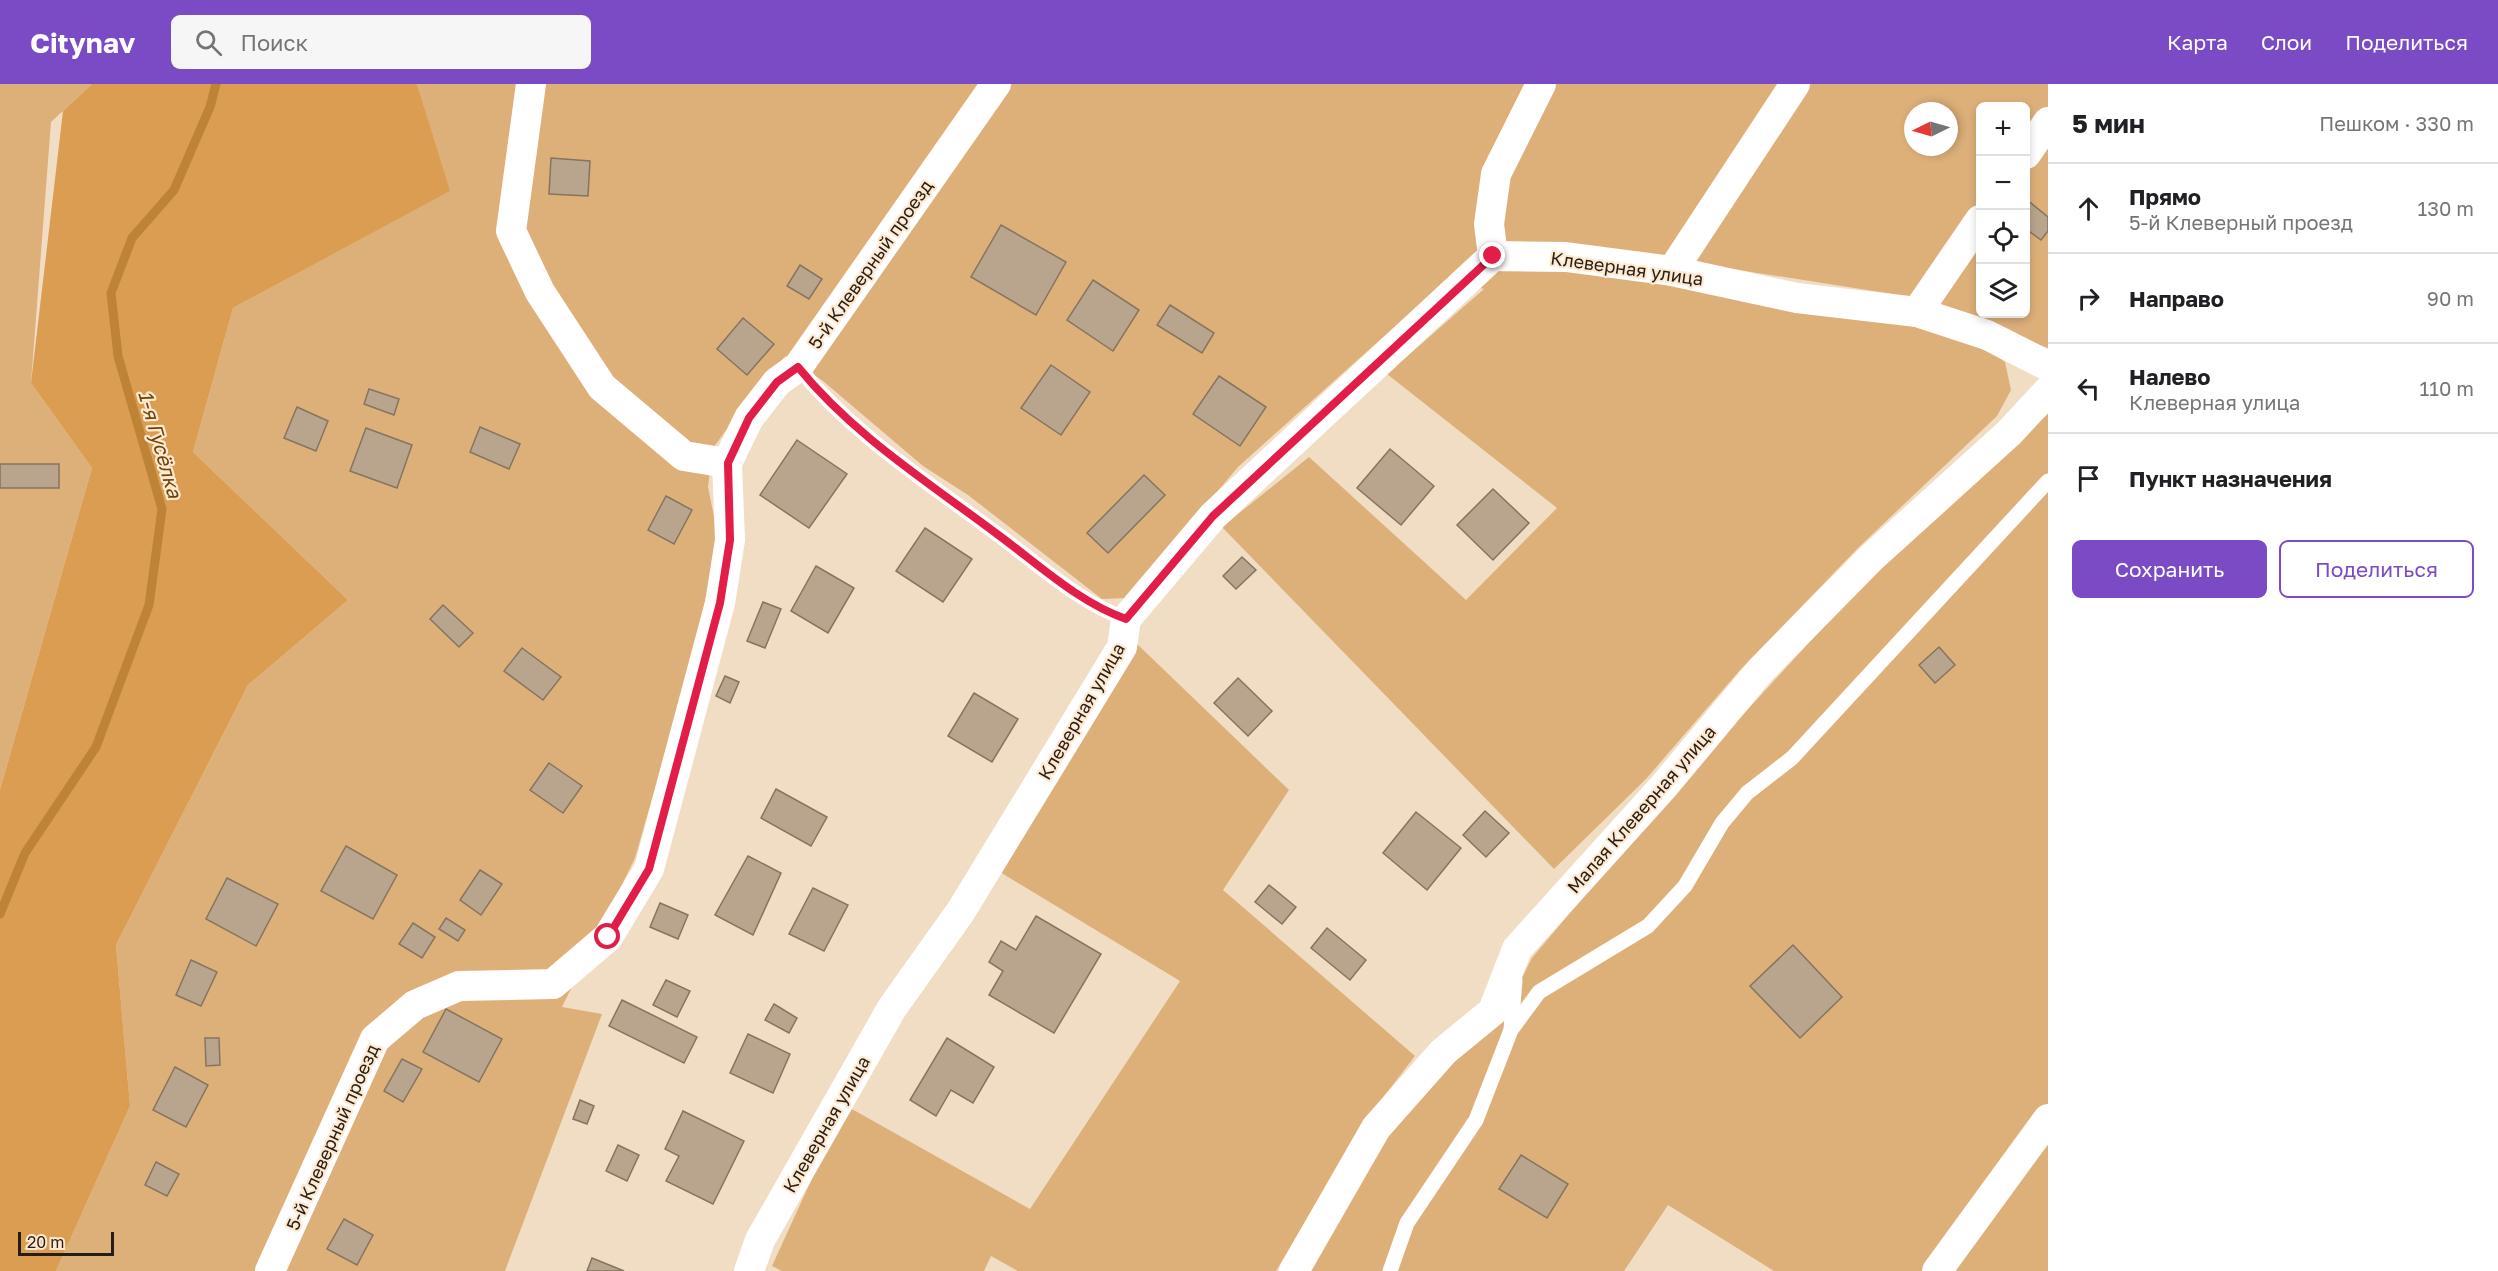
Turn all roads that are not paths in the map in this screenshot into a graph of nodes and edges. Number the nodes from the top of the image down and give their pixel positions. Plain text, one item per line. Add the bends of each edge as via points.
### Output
1 (531, 84) edge
2 (996, 84) edge
3 (1541, 84) edge
4 (1795, 84) edge
5 (2048, 122) edge
6 (2030, 147) edge
7 (1976, 226) edge
8 (1493, 256) junction
9 (1672, 271) junction
10 (1917, 312) junction
11 (2048, 366) edge
12 (798, 367) junction
13 (2048, 391) edge
14 (728, 463) junction
15 (2048, 481) edge
16 (1126, 619) junction
17 (1517, 949) junction
18 (1511, 1030) junction
19 (2048, 1119) edge
20 (270, 1271) edge
21 (749, 1271) edge
22 (1294, 1271) edge
23 (1390, 1271) edge
24 (1937, 1271) edge

1 - 14 street via 511,231 540,292 602,387 684,456
2 - 12 street, 5-й Клеверный проезд
3 - 8 street via 1496,174 1489,224
4 - 9 street
5 - 6 street
7 - 10 street
8 - 9 street, Клеверная улица via 1566,257
8 - 16 street, Клеверная улица via 1213,516
9 - 10 street, Клеверная улица via 1797,298
10 - 11 street, Клеверная улица via 1987,334
12 - 14 street, 5-й Клеверный проезд via 777,382 749,418
12 - 16 lane via 818,392 918,478 1098,609
13 - 17 street, Малая Клеверная улица via 2009,433 1870,559 1760,671 1664,786
14 - 20 street, 5-й Клеверный проезд via 730,540 720,603 649,869 608,937 554,984 459,986 416,1005 375,1039
15 - 18 lane via 1792,758 1747,793 1722,823 1685,886 1648,926 1539,992
16 - 21 street, Клеверная улица via 1122,647 961,911 892,1008 766,1230
17 - 18 lane
17 - 22 street, Малая Клеверная улица via 1493,1011 1443,1052 1376,1128
18 - 23 lane via 1476,1120 1407,1223
19 - 24 street

